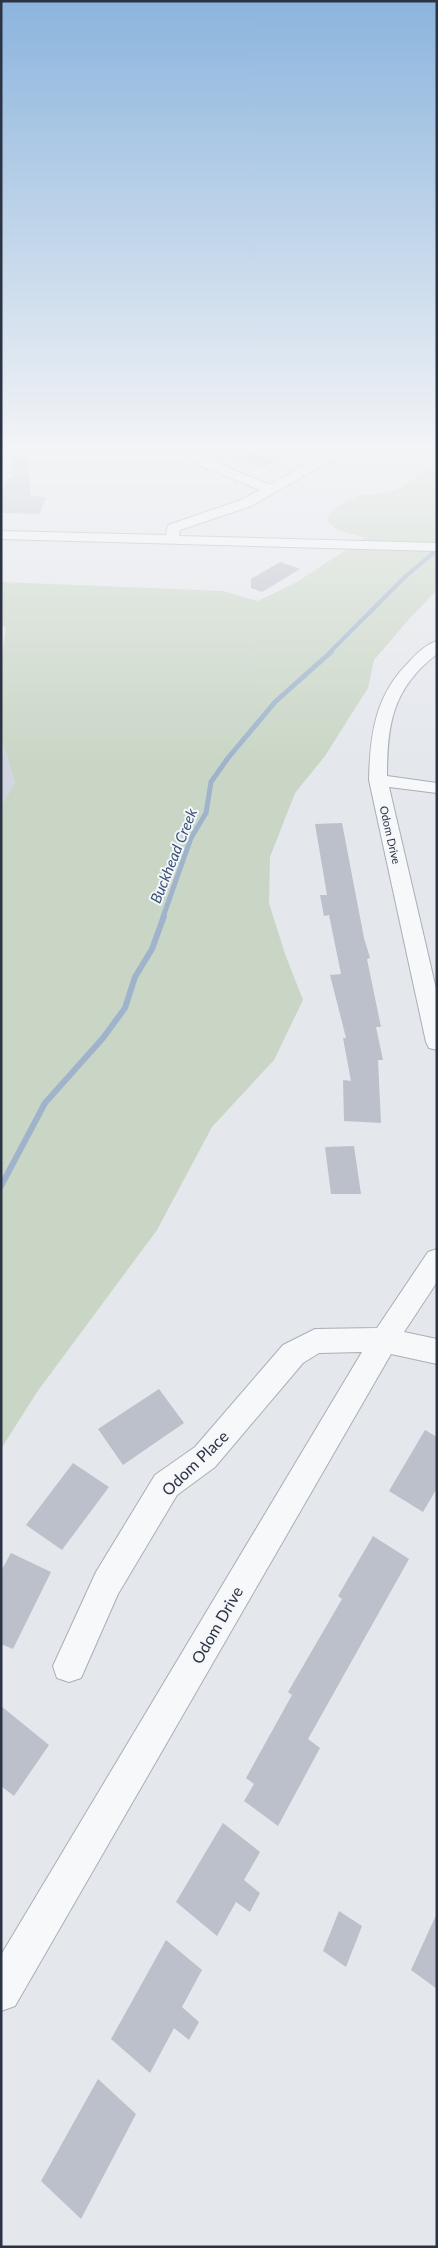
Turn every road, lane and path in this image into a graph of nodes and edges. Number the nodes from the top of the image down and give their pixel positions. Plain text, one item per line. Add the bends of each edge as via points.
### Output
1 (437, 646) edge
2 (378, 780) junction
3 (437, 788) edge
4 (437, 1042) edge
5 (437, 1260) edge
6 (384, 1340) junction
7 (437, 1352) edge
8 (69, 1666) dead end
9 (1, 1992) edge

1 - 2 street, Odom Drive via 412,666 390,696 378,746
2 - 3 street
2 - 4 street, Odom Drive
5 - 6 street, Odom Drive
6 - 7 street, Odom Place
6 - 8 street, Odom Place via 315,1341 293,1354 205,1457 166,1485 107,1583
6 - 9 street, Odom Drive

